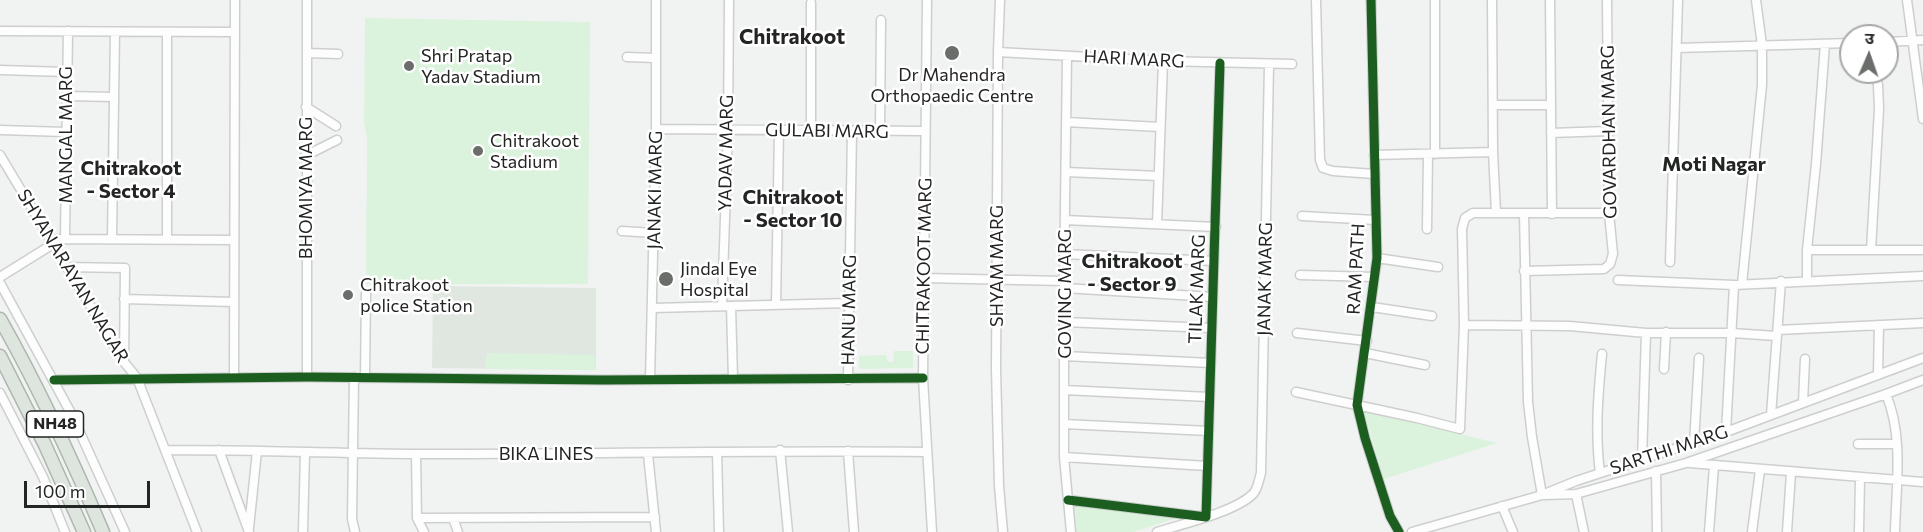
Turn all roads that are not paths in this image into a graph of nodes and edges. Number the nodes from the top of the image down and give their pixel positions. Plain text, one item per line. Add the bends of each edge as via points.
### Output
1 (235, 0) edge
2 (307, 0) edge
3 (656, 0) edge
4 (729, 0) edge
5 (927, 0) edge
6 (1000, 0) edge
7 (1316, 0) edge
8 (1371, 0) edge
9 (1435, 0) edge
10 (1492, 0) edge
11 (1550, 0) edge
12 (1607, 0) edge
13 (1678, 0) edge
14 (1756, 0) edge
15 (1907, 0) edge
16 (811, 3) dead end
17 (881, 20) dead end
18 (0, 31) edge
19 (68, 31) junction
20 (115, 32) junction
21 (167, 32) junction
22 (235, 32) junction
23 (1923, 40) edge
24 (1913, 41) junction
25 (1899, 42) edge
26 (1839, 43) edge
27 (1825, 44) junction
28 (1762, 45) junction
29 (1677, 48) junction
30 (307, 52) junction
31 (998, 52) junction
32 (338, 54) dead end
33 (1067, 56) junction
34 (627, 57) dead end
35 (655, 58) junction
36 (1162, 61) junction
37 (1220, 63) junction
38 (1269, 64) junction
39 (1292, 64) dead end
40 (0, 70) edge
41 (66, 72) junction
42 (1878, 84) edge
43 (66, 96) junction
44 (114, 97) junction
45 (1493, 105) junction
46 (1551, 105) junction
47 (306, 107) junction
48 (1923, 119) edge
49 (1066, 122) junction
50 (336, 126) dead end
51 (1160, 127) junction
52 (656, 129) junction
53 (0, 130) edge
54 (728, 130) junction
55 (779, 130) junction
56 (811, 131) junction
57 (852, 131) junction
58 (925, 131) junction
59 (1608, 131) junction
60 (65, 132) junction
61 (880, 132) junction
62 (1551, 133) junction
63 (337, 140) dead end
64 (1493, 152) junction
65 (0, 154) edge
66 (1432, 154) junction
67 (1374, 155) junction
68 (305, 156) junction
69 (1066, 172) junction
70 (1374, 174) junction
71 (1159, 176) junction
72 (1496, 213) junction
73 (1609, 213) junction
74 (1524, 214) junction
75 (1552, 214) junction
76 (1302, 216) dead end
77 (1065, 220) junction
78 (1375, 220) junction
79 (1157, 224) junction
80 (1216, 227) junction
81 (1427, 229) dead end
82 (622, 231) dead end
83 (654, 233) junction
84 (65, 238) junction
85 (112, 238) junction
86 (167, 239) junction
87 (233, 240) junction
88 (51, 241) junction
89 (1808, 250) junction
90 (1871, 250) junction
91 (1923, 250) edge
92 (1065, 254) junction
93 (1377, 258) junction
94 (1214, 261) junction
95 (1670, 262) dead end
96 (66, 267) junction
97 (1438, 267) dead end
98 (1524, 271) junction
99 (1300, 275) dead end
100 (1923, 276) edge
101 (0, 277) edge
102 (1374, 277) junction
103 (923, 278) junction
104 (998, 280) junction
105 (1618, 280) dead end
106 (1807, 280) junction
107 (1781, 281) junction
108 (0, 283) edge
109 (1064, 284) junction
110 (1737, 287) junction
111 (366, 293) dead end
112 (1213, 297) junction
113 (124, 299) junction
114 (233, 302) junction
115 (849, 303) junction
116 (776, 305) junction
117 (727, 306) junction
118 (1372, 307) junction
119 (653, 308) junction
120 (1432, 316) dead end
121 (0, 319) edge
122 (1065, 322) junction
123 (1923, 323) edge
124 (1464, 325) junction
125 (1879, 325) junction
126 (1525, 326) junction
127 (1212, 328) junction
128 (1666, 332) junction
129 (1297, 333) dead end
130 (1646, 333) junction
131 (1732, 333) junction
132 (1777, 333) junction
133 (1367, 341) junction
134 (1365, 353) junction
135 (1602, 354) dead end
136 (0, 356) edge
137 (1064, 356) junction
138 (1699, 358) dead end
139 (1923, 358) edge
140 (1805, 359) dead end
141 (123, 363) junction
142 (1211, 363) junction
143 (1425, 365) dead end
144 (1664, 369) dead end
145 (1878, 374) junction
146 (307, 377) junction
147 (354, 377) junction
148 (364, 377) junction
149 (137, 378) junction
150 (234, 378) junction
151 (922, 378) junction
152 (733, 379) junction
153 (54, 380) junction
154 (650, 380) junction
155 (848, 380) junction
156 (1923, 380) edge
157 (1065, 390) junction
158 (1296, 392) dead end
159 (0, 393) edge
160 (1886, 394) junction
161 (1209, 397) junction
162 (1803, 402) junction
163 (1358, 405) junction
164 (4, 408) edge
165 (1771, 415) junction
166 (1064, 424) junction
167 (1209, 431) junction
168 (1728, 431) junction
169 (1694, 443) junction
170 (1858, 444) dead end
171 (1897, 444) junction
172 (1732, 447) junction
173 (166, 450) junction
174 (219, 450) junction
175 (780, 450) junction
176 (256, 451) junction
177 (848, 451) junction
178 (305, 452) junction
179 (353, 452) junction
180 (717, 452) junction
181 (926, 452) junction
182 (416, 454) junction
183 (648, 454) junction
184 (1064, 458) junction
185 (1642, 459) junction
186 (1686, 463) junction
187 (1207, 466) junction
188 (1714, 466) junction
189 (1760, 470) junction
190 (1656, 471) junction
191 (1600, 473) junction
192 (1791, 473) junction
193 (1860, 478) junction
194 (1896, 481) junction
195 (1923, 482) edge
196 (1576, 494) junction
197 (1542, 495) junction
198 (1068, 500) junction
199 (1502, 506) junction
200 (655, 517) junction
201 (1206, 517) junction
202 (417, 518) junction
203 (453, 518) junction
204 (1432, 530) edge
205 (65, 532) edge
206 (84, 532) edge
207 (103, 532) edge
208 (125, 532) edge
209 (197, 532) edge
210 (249, 532) edge
211 (303, 532) edge
212 (355, 532) edge
213 (424, 532) edge
214 (458, 532) edge
215 (656, 532) edge
216 (719, 532) edge
217 (788, 532) edge
218 (854, 532) edge
219 (932, 532) edge
220 (1003, 532) edge
221 (1071, 532) edge
222 (1157, 532) edge
223 (1399, 532) edge
224 (1412, 532) edge
225 (1513, 532) edge
226 (1584, 532) edge
227 (1657, 532) edge
228 (1709, 532) edge
229 (1752, 532) edge
230 (1787, 532) edge
231 (1859, 532) edge
232 (1895, 532) edge

1 - 22 street
2 - 30 street, BHOMIYA MARG
3 - 35 street, JANAKI MARG
4 - 54 street, YADAV MARG
5 - 58 street, CHITRAKOOT MARG
6 - 31 street, SHYAM MARG
7 - 70 street via 1320,160 1323,168 1332,171
8 - 67 street, RAM PATH
9 - 66 street
10 - 45 street
11 - 46 street
12 - 59 street, GOVARDHAN MARG
13 - 29 street
14 - 28 street
15 - 24 street
16 - 56 street
17 - 61 street
18 - 19 street
19 - 20 street
19 - 41 street, MANGAL MARG
20 - 21 street
20 - 44 street
21 - 22 street
21 - 86 street
22 - 87 street
23 - 24 street
24 - 25 street
24 - 48 street
26 - 27 street
27 - 28 street
27 - 89 street
28 - 29 street
28 - 110 street via 1762,85
29 - 95 street
30 - 32 street
30 - 47 street, BHOMIYA MARG
31 - 33 street, HARI MARG
31 - 104 street, SHYAM MARG
33 - 36 street, HARI MARG
33 - 49 street, GOVING MARG
34 - 35 street
35 - 52 street, JANAKI MARG
36 - 37 street, HARI MARG
36 - 51 street
37 - 38 street, HARI MARG
37 - 80 street, TILAK MARG
38 - 39 street, HARI MARG
38 - 201 street, JANAK MARG via 1261,472 1255,493 1242,503
40 - 41 street
41 - 43 street, MANGAL MARG
42 - 90 street
43 - 44 street
43 - 60 street, MANGAL MARG
44 - 85 street
45 - 46 street
45 - 64 street
46 - 62 street
47 - 50 street
47 - 68 street, BHOMIYA MARG
49 - 51 street
49 - 69 street, GOVING MARG
51 - 71 street
52 - 54 street, GULABI MARG
52 - 83 street, JANAKI MARG
53 - 60 street
54 - 55 street, GULABI MARG
54 - 117 street, YADAV MARG
55 - 56 street, GULABI MARG
55 - 116 street
56 - 57 street, GULABI MARG
57 - 61 street, GULABI MARG
57 - 115 street, HANU MARG
58 - 61 street, GULABI MARG
58 - 103 street, CHITRAKOOT MARG
59 - 62 street
59 - 73 street, GOVARDHAN MARG
60 - 84 street, MANGAL MARG
62 - 75 street
63 - 68 street
64 - 66 street
64 - 72 street
65 - 88 street, SHYANARAYAN NAGAR
66 - 67 street
66 - 81 street
67 - 70 street, RAM PATH
68 - 146 street, BHOMIYA MARG
69 - 71 street
69 - 77 street, GOVING MARG
70 - 78 street, RAM PATH
71 - 79 street
72 - 74 street
72 - 124 street via 1473,213 1465,218
73 - 75 street
73 - 98 street, GOVARDHAN MARG via 1612,254 1604,269
74 - 75 street
74 - 98 street
76 - 78 street
77 - 79 street
77 - 92 street, GOVING MARG
78 - 93 street, RAM PATH
79 - 80 street
80 - 94 street, TILAK MARG
82 - 83 street
83 - 119 street, JANAKI MARG
84 - 85 street
84 - 88 street
85 - 86 street
86 - 87 street
87 - 114 street
88 - 96 street, SHYANARAYAN NAGAR
88 - 101 street
89 - 90 street
89 - 106 street
90 - 91 street
92 - 94 street
92 - 109 street, GOVING MARG
93 - 97 street
93 - 102 street, RAM PATH
94 - 112 street, TILAK MARG
96 - 113 street via 125,268
96 - 141 street, SHYANARAYAN NAGAR
98 - 126 street
99 - 102 street
100 - 106 street
102 - 118 street, RAM PATH
103 - 104 street
103 - 151 street, CHITRAKOOT MARG
104 - 109 street
104 - 220 street, SHYAM MARG via 998,474
105 - 110 street
106 - 107 street
107 - 110 street
107 - 132 street
108 - 153 street
109 - 112 street
109 - 122 street, GOVING MARG
110 - 131 street
111 - 148 street
112 - 127 street, TILAK MARG
113 - 114 street
113 - 141 street
114 - 150 street
115 - 116 street
115 - 155 street, HANU MARG
116 - 117 street
117 - 119 street
117 - 152 street, YADAV MARG
118 - 120 street
118 - 133 street, RAM PATH
119 - 154 street, JANAKI MARG
121 - 207 highway, NH48 via 63,440
122 - 127 street
122 - 137 street, GOVING MARG
123 - 125 street
124 - 126 street
124 - 163 street via 1460,429
125 - 132 street
125 - 145 street
126 - 130 street
126 - 197 street via 1532,436
127 - 142 street, TILAK MARG
128 - 130 street
128 - 131 street
128 - 144 street
129 - 133 street
130 - 185 street
131 - 132 street
131 - 168 street
132 - 165 street
133 - 134 street, RAM PATH
134 - 143 street
134 - 163 street, RAM PATH
135 - 191 street via 1596,446
136 - 206 highway, NH48
137 - 142 street
137 - 157 street, GOVING MARG
138 - 169 street
139 - 145 street, SARTHI MARG
140 - 162 street
141 - 149 street, SHYANARAYAN NAGAR
142 - 161 street, TILAK MARG
145 - 162 street, SARTHI MARG
146 - 147 street
146 - 150 street
147 - 148 street
147 - 179 street
148 - 154 street
149 - 150 street
149 - 153 street
149 - 173 street, SHYANARAYAN NAGAR
151 - 155 street
151 - 181 street, CHITRAKOOT MARG
152 - 154 street
152 - 155 street
153 - 208 street
156 - 160 street
157 - 161 street
157 - 166 street, GOVING MARG
158 - 163 street
159 - 164 street
160 - 171 street
160 - 172 street
161 - 167 street, TILAK MARG
162 - 165 street, SARTHI MARG
163 - 223 street, RAM PATH via 1390,516
164 - 205 street via 43,477
165 - 168 street, SARTHI MARG
166 - 167 street
166 - 184 street, GOVING MARG
167 - 187 street, TILAK MARG
168 - 169 street, SARTHI MARG
168 - 172 street
169 - 185 street, SARTHI MARG
170 - 171 street
171 - 194 street
172 - 186 street
173 - 174 street, BIKA LINES
173 - 209 street, SHYANARAYAN NAGAR
174 - 176 street, BIKA LINES
174 - 210 street
175 - 177 street, BIKA LINES
175 - 180 street, BIKA LINES
175 - 217 street
176 - 178 street, BIKA LINES
176 - 210 street
177 - 181 street, BIKA LINES
177 - 218 street
178 - 179 street, BIKA LINES
178 - 211 street
179 - 182 street, BIKA LINES
179 - 212 street
180 - 183 street, BIKA LINES
180 - 216 street
181 - 219 street, CHITRAKOOT MARG
182 - 183 street, BIKA LINES
182 - 202 street
183 - 200 street
184 - 187 street
184 - 198 street, GOVING MARG
185 - 191 street, SARTHI MARG
186 - 188 street
186 - 190 street
187 - 201 street, TILAK MARG
188 - 189 street
188 - 228 street
189 - 192 street
189 - 229 street
190 - 196 street
190 - 227 street
191 - 197 street, SARTHI MARG
192 - 193 street
192 - 230 street
193 - 194 street
193 - 231 street
194 - 195 street
194 - 232 street
196 - 197 street
196 - 226 street
197 - 199 street, SARTHI MARG
198 - 201 street
198 - 221 street, GOVING MARG
199 - 204 street, SARTHI MARG
199 - 225 street
200 - 203 street
200 - 215 street
201 - 222 street
202 - 203 street
202 - 213 street
203 - 214 street
204 - 224 street, SARTHI MARG

